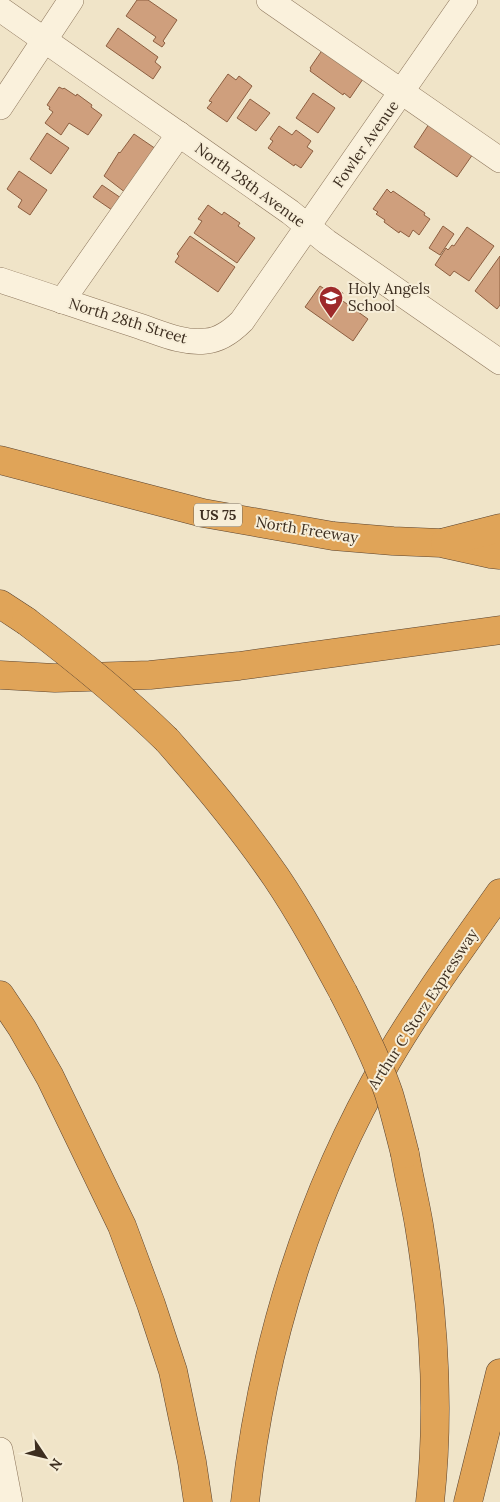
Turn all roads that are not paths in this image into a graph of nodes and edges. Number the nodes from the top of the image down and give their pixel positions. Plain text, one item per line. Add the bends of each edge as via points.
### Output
1 (71, 0) edge
2 (269, 0) edge
3 (465, 0) edge
4 (0, 9) edge
5 (45, 39) junction
6 (402, 91) junction
7 (0, 107) edge
8 (179, 134) junction
9 (500, 160) edge
10 (308, 227) junction
11 (0, 280) edge
12 (266, 288) joint
13 (62, 301) junction
14 (500, 362) edge
15 (0, 460) edge
16 (500, 528) edge
17 (441, 543) junction
18 (500, 555) edge
19 (0, 604) edge
20 (500, 630) edge
21 (0, 675) edge
22 (500, 892) edge
23 (0, 995) edge
24 (0, 1019) edge
25 (73, 1126) junction
26 (500, 1373) edge
27 (0, 1450) edge
28 (10, 1502) edge
29 (198, 1502) edge
30 (245, 1502) edge
31 (430, 1502) edge
32 (468, 1502) edge

1 - 5 street
2 - 6 street
3 - 6 street, Fowler Avenue
4 - 5 street, North 28th Avenue
5 - 7 street
5 - 8 street, North 28th Avenue
6 - 9 street
6 - 10 street, Fowler Avenue
8 - 10 street, North 28th Avenue
8 - 13 street
10 - 12 street, Fowler Avenue
10 - 14 street, North 28th Avenue
11 - 13 street, North 28th Street
12 - 13 street, North 28th Street via 232,331 205,342 184,340
15 - 17 highway, North Freeway / US 75 via 203,513 333,536
16 - 17 highway
17 - 18 highway, North Freeway / US 75
19 - 31 highway, bridge via 120,696 167,740 224,806 277,878 309,929 362,1028 395,1114 419,1225 433,1350 435,1410
20 - 21 highway via 150,676 55,678
22 - 30 highway, Arthur C Storz Expressway via 400,1039 367,1096 336,1160 279,1320 260,1400
23 - 25 highway via 39,1056
24 - 25 highway
25 - 29 highway via 122,1226 151,1304 173,1371
26 - 32 highway
27 - 28 street

